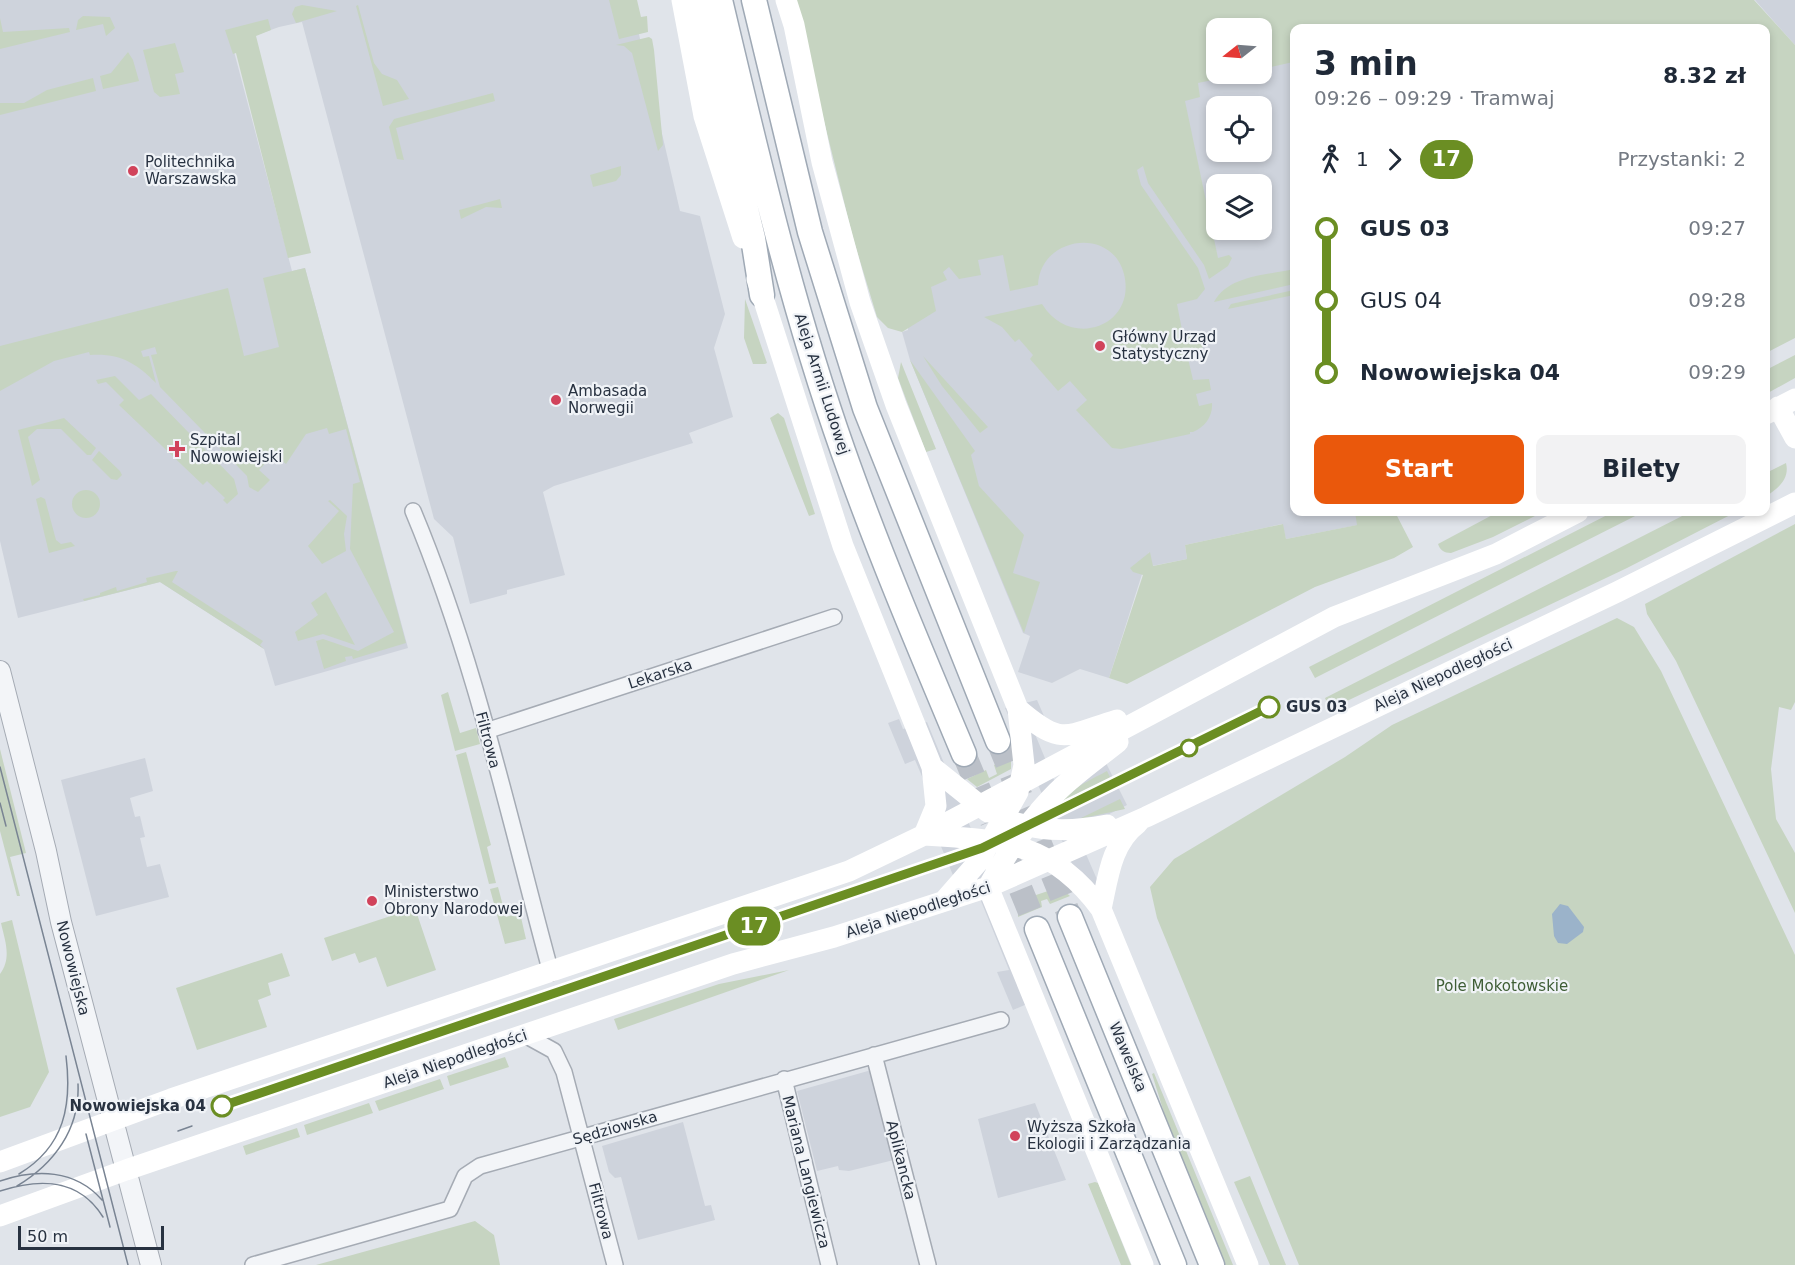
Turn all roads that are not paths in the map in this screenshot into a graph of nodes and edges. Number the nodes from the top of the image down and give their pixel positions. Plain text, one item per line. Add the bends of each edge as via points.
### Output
1 (682, 0) edge
2 (700, 0) edge
3 (720, 0) edge
4 (754, 0) edge
5 (786, 0) edge
6 (762, 295) junction
7 (1780, 407) edge
8 (1795, 438) edge
9 (1795, 503) edge
10 (413, 511) dead end
11 (1570, 516) edge
12 (1769, 516) edge
13 (1770, 516) edge
14 (834, 617) dead end
15 (0, 671) edge
16 (1166, 705) junction
17 (1018, 709) junction
18 (486, 731) junction
19 (998, 741) tunnel mouth
20 (964, 754) tunnel mouth
21 (932, 767) junction
22 (1021, 783) junction
23 (979, 805) junction
24 (1146, 817) junction
25 (1005, 819) junction
26 (1029, 827) junction
27 (924, 835) junction
28 (992, 840) junction
29 (1016, 844) junction
30 (1048, 860) junction
31 (988, 887) junction
32 (942, 903) junction
33 (1101, 909) junction
34 (1070, 917) tunnel mouth
35 (1037, 929) tunnel mouth
36 (551, 972) junction
37 (1001, 1020) dead end
38 (525, 1035) junction
39 (874, 1055) junction
40 (784, 1079) junction
41 (113, 1121) junction
42 (581, 1138) junction
43 (0, 1162) edge
44 (126, 1170) junction
45 (0, 1216) edge
46 (151, 1265) edge
47 (253, 1265) edge
48 (615, 1265) edge
49 (829, 1265) edge
50 (928, 1265) edge
51 (1143, 1265) edge
52 (1174, 1265) edge
53 (1212, 1265) edge
54 (1248, 1265) edge

1 - 6 main road via 704,116
2 - 6 main road
3 - 20 main road, Aleja Armii Ludowej via 786,272 839,439
4 - 19 main road via 810,232 865,408
5 - 17 main road via 822,162 863,312 896,405
6 - 21 main road via 843,546
7 - 8 main road
9 - 13 main road, Aleja Niepodległości
10 - 18 street, Filtrowa via 438,569
11 - 16 main road via 1496,554 1350,610
12 - 24 main road, Aleja Niepodległości
14 - 18 street, Lekarska
15 - 41 street, Nowowiejska
16 - 17 main road via 1059,736 1042,730
16 - 22 main road
16 - 26 main road via 1072,778
17 - 22 main road via 1024,765
18 - 36 street, Filtrowa
21 - 23 main road
21 - 27 main road via 936,806
22 - 23 main road
22 - 25 main road
23 - 25 main road
23 - 27 main road
24 - 26 main road via 1076,831
24 - 30 main road, Aleja Niepodległości
24 - 33 main road via 1129,830 1119,845 1108,873
25 - 26 main road
25 - 28 main road
26 - 29 main road
27 - 28 main road
27 - 36 main road via 834,877
28 - 29 main road
28 - 32 main road
29 - 30 main road
29 - 31 main road
30 - 31 main road, Aleja Niepodległości
30 - 33 main road
31 - 32 main road, Aleja Niepodległości
31 - 51 main road
32 - 38 main road, Aleja Niepodległości via 733,964
33 - 54 main road
34 - 53 main road, Wawelska
35 - 52 main road
36 - 41 main road
37 - 39 street, Sędziowska
38 - 42 street, Filtrowa via 548,1046 558,1056
38 - 44 main road, Aleja Niepodległości
39 - 40 street, Sędziowska
39 - 50 street, Aplikancka
40 - 42 street, Sędziowska
40 - 49 street, Mariana Langiewicza
41 - 43 main road
41 - 44 street, Nowowiejska
42 - 47 street, Sędziowska via 480,1166 465,1176 454,1203 445,1211
42 - 48 street, Filtrowa
44 - 45 main road, Aleja Niepodległości
44 - 46 street, Nowowiejska

